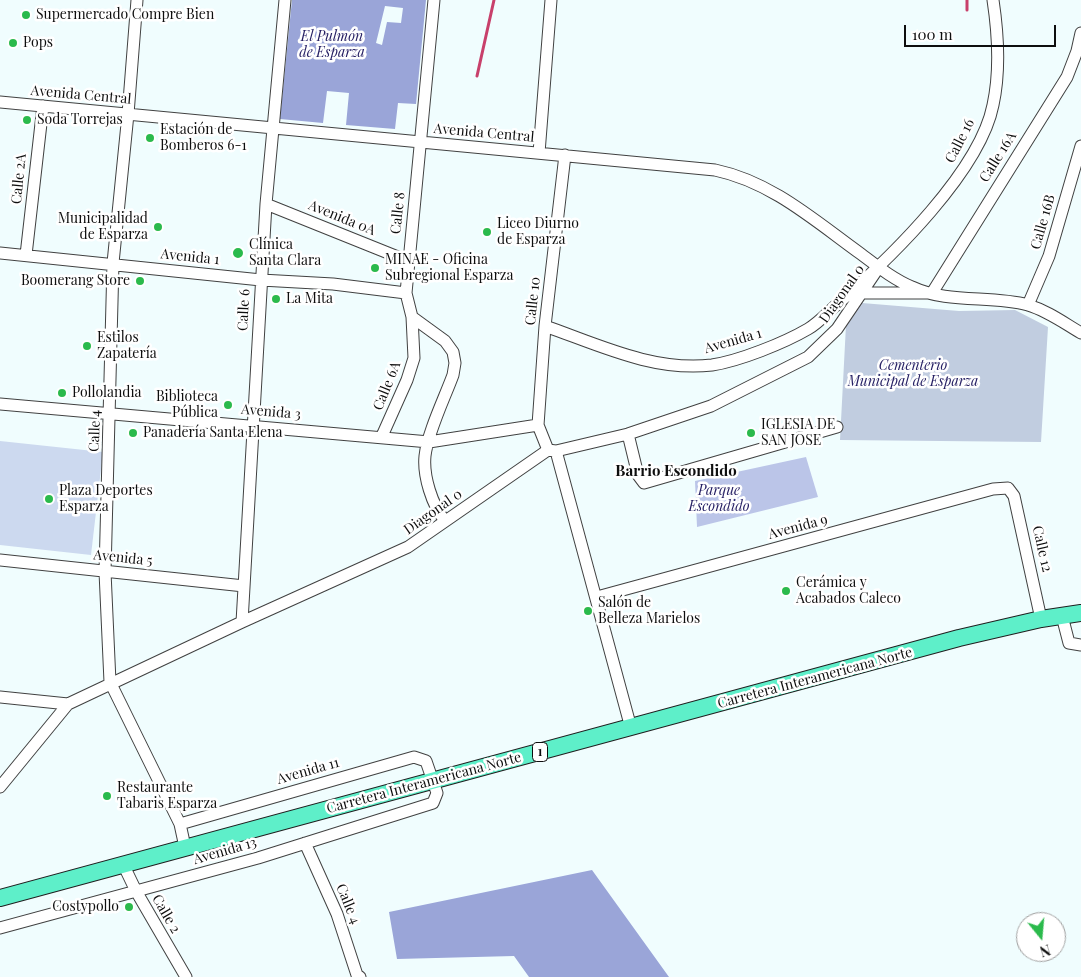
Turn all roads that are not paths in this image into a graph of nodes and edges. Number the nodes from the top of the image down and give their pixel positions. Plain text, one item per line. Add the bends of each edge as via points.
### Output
1 (136, 0) edge
2 (285, 0) edge
3 (434, 0) edge
4 (551, 0) edge
5 (993, 0) edge
6 (1081, 32) edge
7 (0, 102) edge
8 (43, 106) junction
9 (128, 114) junction
10 (272, 129) junction
11 (421, 143) junction
12 (1081, 147) edge
13 (539, 153) junction
14 (565, 155) junction
15 (266, 204) junction
16 (0, 253) edge
17 (26, 255) junction
18 (408, 261) junction
19 (113, 263) junction
20 (879, 268) junction
21 (261, 280) junction
22 (406, 293) junction
23 (862, 293) junction
24 (932, 293) junction
25 (1028, 305) junction
26 (412, 316) junction
27 (545, 326) junction
28 (1081, 333) edge
29 (0, 404) edge
30 (110, 415) junction
31 (252, 425) junction
32 (538, 425) junction
33 (837, 427) dead end
34 (628, 434) junction
35 (382, 436) junction
36 (429, 442) junction
37 (552, 451) junction
38 (1008, 488) joint
39 (445, 521) junction
40 (0, 560) edge
41 (105, 572) junction
42 (244, 586) junction
43 (598, 597) junction
44 (1081, 613) edge
45 (1062, 616) junction
46 (1041, 619) junction
47 (242, 622) junction
48 (1081, 645) edge
49 (110, 682) junction
50 (0, 697) edge
51 (68, 704) junction
52 (631, 728) junction
53 (433, 780) junction
54 (0, 787) edge
55 (180, 824) junction
56 (306, 843) junction
57 (185, 847) junction
58 (123, 864) junction
59 (79, 876) junction
60 (0, 889) edge
61 (136, 891) junction
62 (0, 898) edge
63 (0, 928) edge
64 (354, 976) edge
65 (186, 977) edge

1 - 9 street, Calle 4
2 - 10 street, Calle 6
3 - 11 street, Calle 8
4 - 13 street
5 - 20 street, Calle 16 via 996,79 993,107 980,138 957,179
6 - 24 street, Calle 16A via 1078,51 1067,77
7 - 8 street, Avenida Central
8 - 9 street, Avenida Central
8 - 17 street, Calle 2A
9 - 10 street, Avenida Central
9 - 19 street, Calle 4
10 - 11 street, Avenida Central
10 - 15 street, Calle 6
11 - 13 street, Avenida Central
11 - 18 street, Calle 8
12 - 25 street, Calle 16B via 1049,256
13 - 14 street, Avenida Central
14 - 20 street, Avenida Central via 738,175 779,194
14 - 27 street, Calle 10
15 - 18 street, Avenida 0A
15 - 21 street, Calle 6
16 - 17 street, Avenida 1
17 - 19 street, Avenida 1
18 - 22 street, Calle 8
19 - 21 street, Avenida 1
19 - 30 street, Calle 4
20 - 23 street, Diagonal 0
20 - 24 street, Avenida Central via 914,288
20 - 27 street, Avenida 1 via 809,329 764,349 714,365 679,366 644,361
21 - 22 street, Avenida 1
21 - 31 street, Calle 6
22 - 26 street, Calle 8
23 - 24 street, Avenida Central
23 - 34 street, Diagonal 0 via 837,329 808,357 711,406
24 - 25 street, Avenida Central
25 - 28 street, Avenida Central
26 - 35 street, Calle 6A via 414,358
26 - 36 street via 444,341 453,352 455,363 454,375
27 - 32 street, Calle 10
29 - 30 street, Avenida 3
30 - 31 street, Avenida 3
30 - 41 street, Calle 4
31 - 35 street, Avenida 3
31 - 42 street, Calle 6
32 - 36 street, Avenida 3
32 - 37 street, Calle 10
33 - 34 street via 644,483 638,475
34 - 37 street, Diagonal 0
35 - 36 street, Avenida 3
36 - 39 street via 425,462 429,484 436,510
37 - 39 street, Diagonal 0
37 - 43 street, Calle 10
38 - 43 street, Avenida 9 via 992,489
38 - 46 street, Calle 12 via 1014,496
39 - 47 street, Diagonal 0 via 408,547
40 - 41 street, Avenida 5
41 - 42 street, Avenida 5
41 - 49 street, Calle 4
42 - 47 street, Calle 6
43 - 52 street, Calle 10
44 - 45 highway, Carretera Interamericana Norte / 1
45 - 46 highway, Carretera Interamericana Norte / 1
45 - 48 street via 1069,643
46 - 52 highway, Carretera Interamericana Norte / 1 via 959,638
47 - 49 street, Diagonal 0
49 - 51 street, Diagonal 0
49 - 55 street, Calle 4
50 - 51 street
51 - 54 street, Diagonal 0
52 - 53 highway, Carretera Interamericana Norte / 1
53 - 55 street, Avenida 11 via 426,761 414,757
53 - 56 street, Avenida 13 via 437,793 433,803
53 - 57 highway, Carretera Interamericana Norte / 1
55 - 57 street, Calle 4
56 - 61 street, Avenida 13
56 - 64 street, Calle 4 via 337,914
57 - 58 highway, Carretera Interamericana Norte / 1
58 - 59 highway, Carretera Interamericana Norte / 1
58 - 61 street, Calle 2
59 - 60 highway via 64,872
59 - 62 highway, Carretera Interamericana Norte / 1
61 - 63 street, Avenida 13
61 - 65 street, Calle 2

